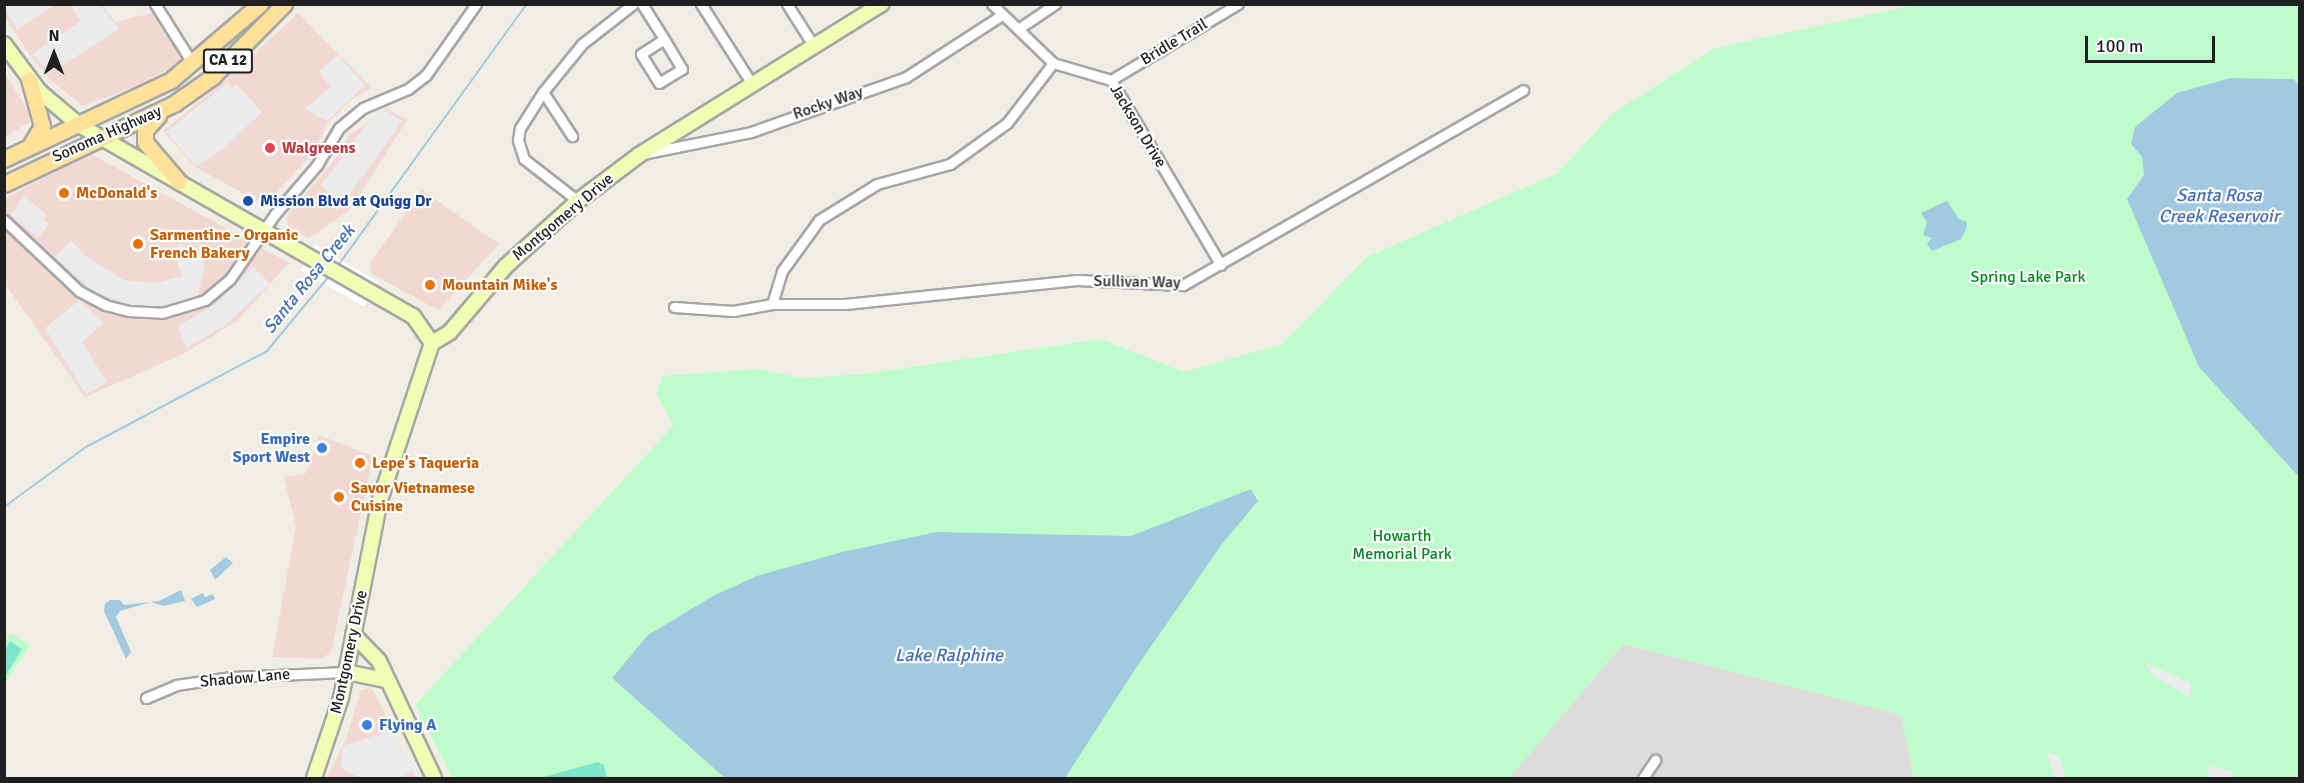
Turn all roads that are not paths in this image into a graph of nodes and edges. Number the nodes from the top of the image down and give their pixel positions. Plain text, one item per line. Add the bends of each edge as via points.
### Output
1 (155, 4) edge
2 (260, 4) edge
3 (284, 4) edge
4 (476, 4) edge
5 (633, 4) edge
6 (642, 4) edge
7 (701, 4) edge
8 (787, 4) edge
9 (882, 4) edge
10 (992, 4) edge
11 (1055, 4) edge
12 (1238, 4) edge
13 (1002, 15) junction
14 (1018, 29) junction
15 (664, 39) junction
16 (4, 44) edge
17 (813, 45) junction
18 (1053, 63) junction
19 (194, 64) junction
20 (29, 79) junction
21 (1111, 80) junction
22 (752, 84) junction
23 (1523, 90) dead end
24 (543, 92) junction
25 (165, 109) junction
26 (79, 125) junction
27 (572, 136) dead end
28 (100, 139) junction
29 (29, 146) junction
30 (639, 155) junction
31 (4, 159) edge
32 (179, 182) junction
33 (4, 184) edge
34 (578, 201) junction
35 (4, 220) edge
36 (262, 231) junction
37 (1221, 265) junction
38 (772, 304) junction
39 (674, 307) dead end
40 (432, 343) junction
41 (354, 634) junction
42 (346, 672) junction
43 (386, 680) junction
44 (146, 698) dead end
45 (1655, 760) dead end
46 (314, 778) edge
47 (434, 778) edge
48 (1643, 778) edge

1 - 19 street
2 - 19 main road, Sonoma Highway / CA 12
3 - 25 main road, Sonoma Highway / CA 12 via 212,77
4 - 36 street via 421,79 408,89 363,108 346,121 317,165
5 - 24 street via 582,44
6 - 15 street
7 - 22 street
8 - 17 street
9 - 17 main road, Montgomery Drive
10 - 13 street, Jackson Drive
11 - 14 street
12 - 21 street, Bridle Trail
13 - 14 street, Jackson Drive
13 - 30 street, Rocky Way via 906,77 751,132
14 - 18 street, Jackson Drive
15 - 15 street via 682,69 660,83 641,54
16 - 20 main road
17 - 22 main road, Montgomery Drive
18 - 21 street, Jackson Drive
18 - 38 street via 1007,123 950,164 877,184 819,220 782,271
19 - 26 main road, Sonoma Highway / CA 12 via 138,99
20 - 26 main road via 49,102
20 - 29 main road via 42,126
21 - 37 street, Jackson Drive
22 - 30 main road, Montgomery Drive
23 - 37 street, Sullivan Way
24 - 27 street
24 - 34 street via 520,128 520,150 532,166
25 - 28 main road, Sonoma Highway / CA 12
25 - 32 main road via 146,128 144,140
26 - 28 main road
26 - 29 main road, Sonoma Highway / CA 12
28 - 32 main road
28 - 33 main road, Sonoma Highway / CA 12
29 - 31 main road, Sonoma Highway / CA 12
30 - 34 main road, Montgomery Drive
32 - 36 main road
34 - 40 main road, Montgomery Drive via 506,266 450,332
35 - 36 street via 79,291 105,305 146,313 178,310 205,300 231,279
36 - 40 main road via 413,316
37 - 38 street, Sullivan Way via 1183,285 1077,280 845,304
38 - 39 street, Sullivan Way via 733,311
40 - 41 main road, Montgomery Drive via 380,500
41 - 42 main road, Montgomery Drive
41 - 43 main road via 379,662
42 - 43 main road
42 - 44 street, Shadow Lane via 231,677 176,685
42 - 46 main road, Montgomery Drive via 333,727
43 - 47 main road
45 - 48 street

